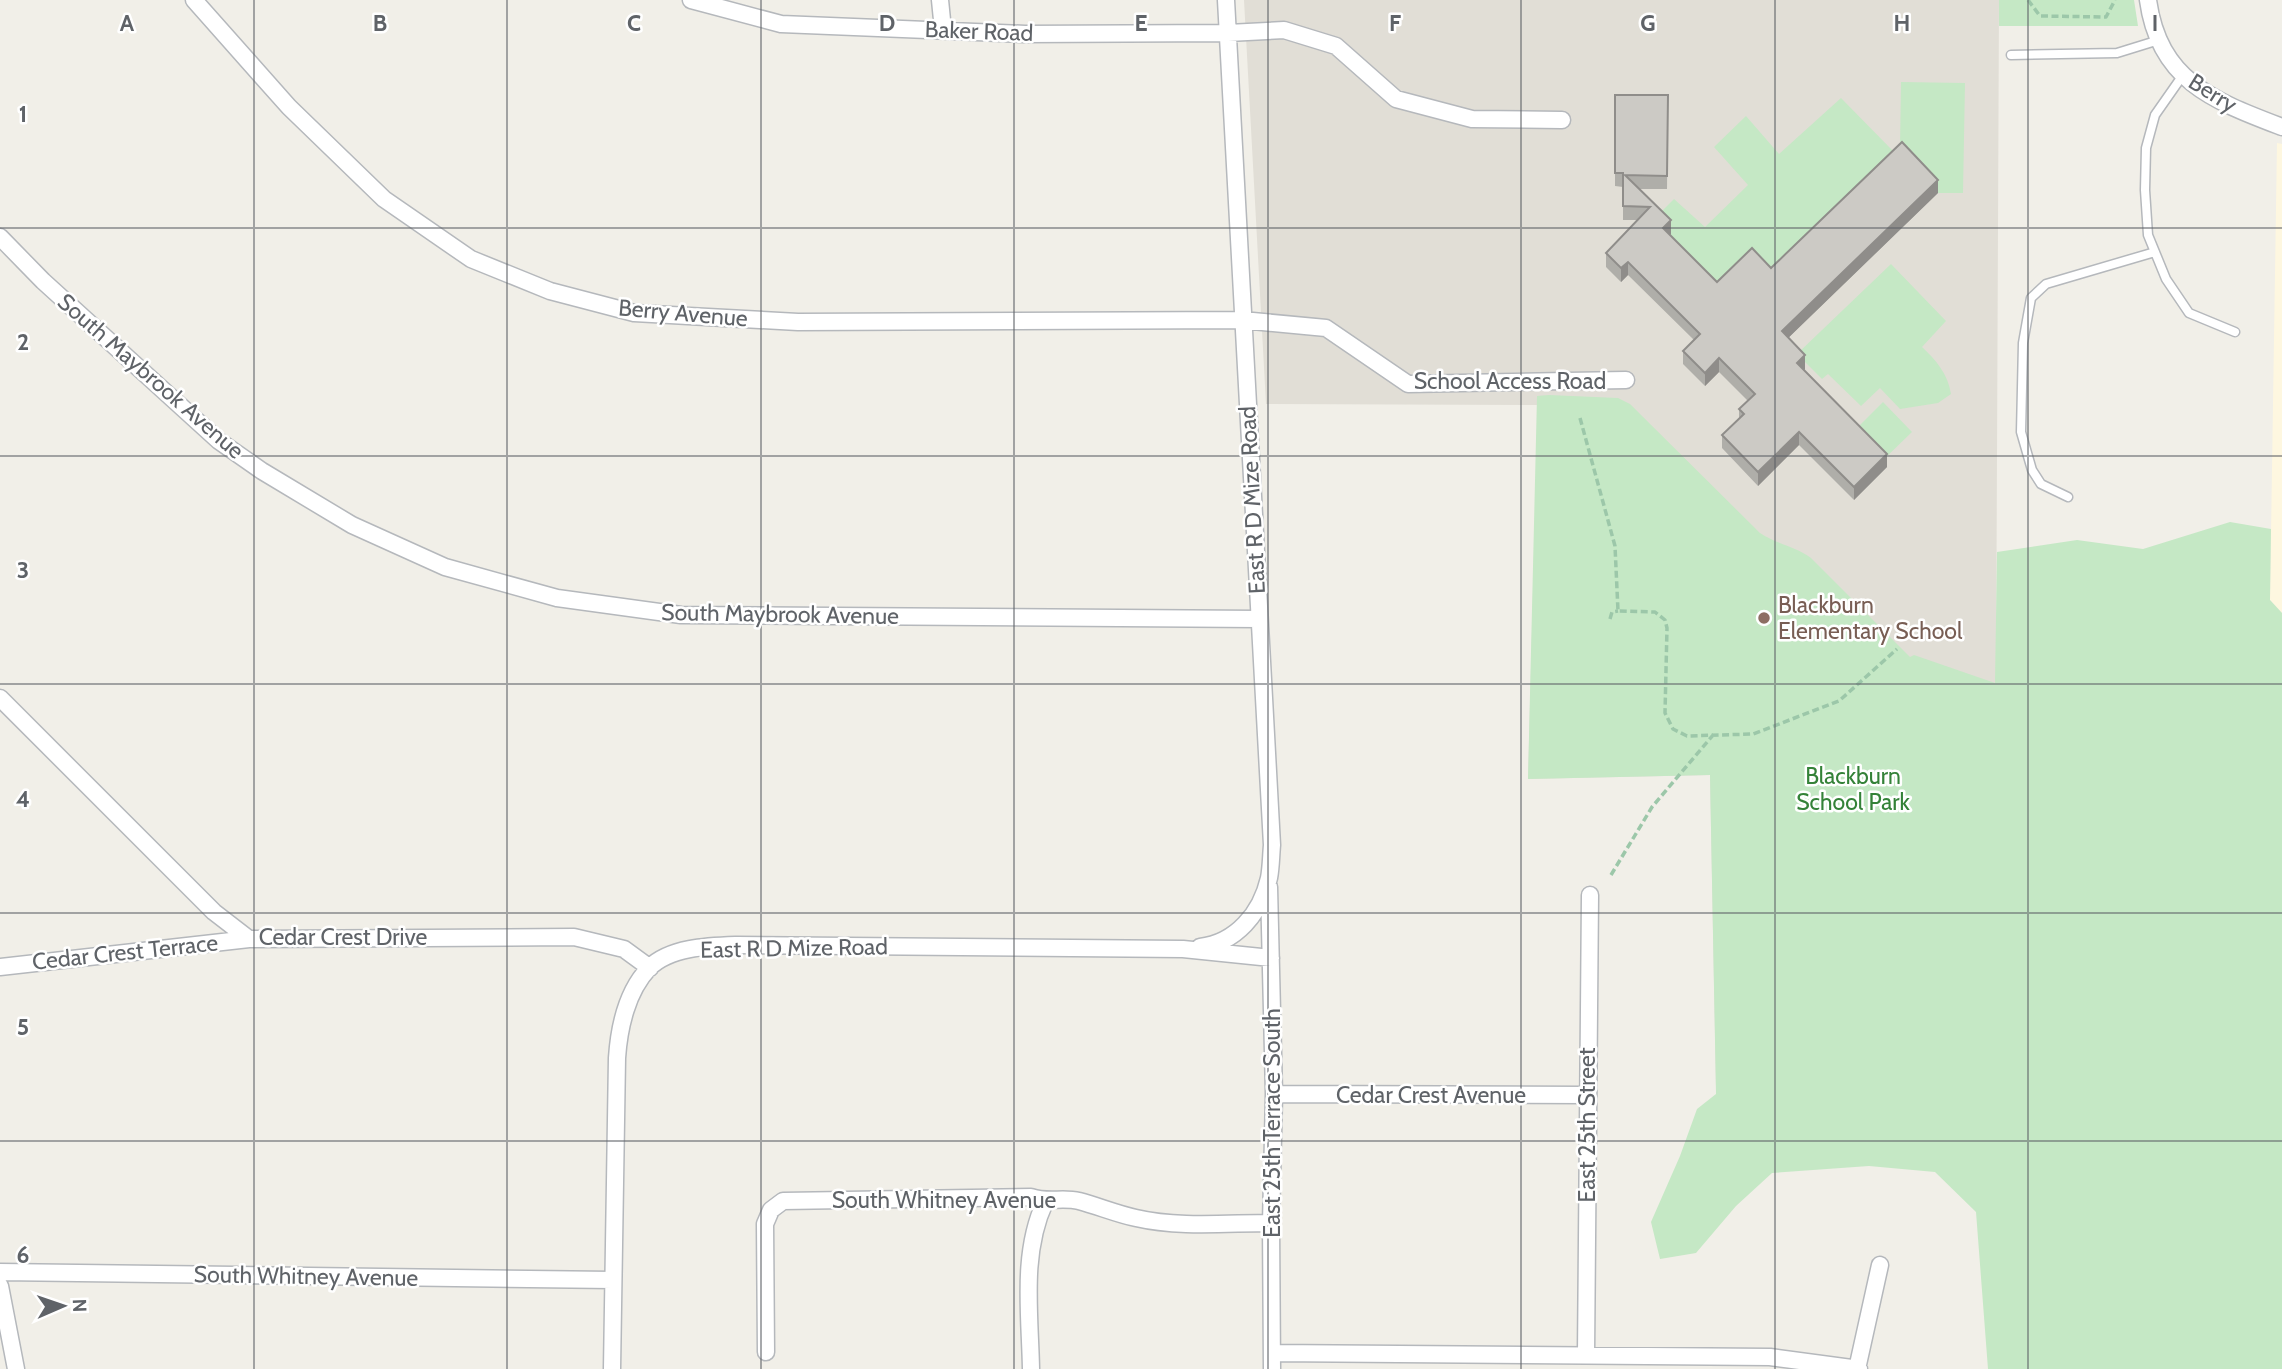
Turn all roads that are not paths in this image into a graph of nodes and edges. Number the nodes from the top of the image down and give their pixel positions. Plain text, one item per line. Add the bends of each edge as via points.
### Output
1 (194, 0) edge
2 (691, 0) edge
3 (940, 0) edge
4 (1226, 0) edge
5 (2148, 0) edge
6 (943, 30) junction
7 (1228, 33) junction
8 (2159, 40) junction
9 (2011, 55) dead end
10 (2183, 75) junction
11 (1562, 120) dead end
12 (2282, 127) edge
13 (0, 237) edge
14 (2155, 251) junction
15 (1242, 320) junction
16 (2235, 332) dead end
17 (1626, 380) dead end
18 (2068, 497) dead end
19 (1259, 619) junction
20 (0, 698) edge
21 (1269, 878) junction
22 (1590, 895) dead end
23 (249, 939) junction
24 (1183, 949) junction
25 (1271, 958) junction
26 (0, 967) edge
27 (650, 968) junction
28 (1274, 1094) junction
29 (1587, 1095) junction
30 (1045, 1202) junction
31 (1271, 1223) junction
32 (1880, 1265) dead end
33 (0, 1272) edge
34 (613, 1280) junction
35 (0, 1286) edge
36 (766, 1352) dead end
37 (1586, 1355) junction
38 (1272, 1361) edge
39 (16, 1369) edge
40 (612, 1369) edge
41 (1031, 1369) edge
42 (1858, 1369) edge

1 - 15 street, Berry Avenue via 289,107 384,199 471,259 550,291 634,313 798,322
2 - 6 street, Baker Road via 781,24
3 - 6 street
4 - 7 street, East R D Mize Road
5 - 8 street, Berry
6 - 7 street, Baker Road
7 - 11 street, Baker Road via 1284,30 1336,46 1396,99 1472,119
7 - 15 street, East R D Mize Road
8 - 9 lane via 2117,53
8 - 10 street, Berry via 2165,55
10 - 12 street, Berry via 2231,108
10 - 14 lane via 2155,115 2146,148 2148,235
13 - 19 street, South Maybrook Avenue via 219,441 352,525 445,567 556,598 681,615
14 - 16 lane via 2166,279 2189,313
14 - 18 lane via 2046,284 2031,298 2023,343 2021,432 2040,484
15 - 17 street, School Access Road via 1326,328 1408,384
15 - 19 street, East R D Mize Road
19 - 21 street, East R D Mize Road via 1272,845
20 - 23 street, Cedar Crest Drive via 214,912
21 - 24 street, East R D Mize Road via 1247,923 1228,939
21 - 25 street, East 25th Terrace South
22 - 29 street, East 25th Street
23 - 26 street, Cedar Crest Terrace
23 - 27 street, Cedar Crest Drive via 574,937 624,950
24 - 25 street, East R D Mize Road
24 - 27 street, East R D Mize Road via 737,945 684,951
25 - 28 street, East 25th Terrace South
27 - 34 street via 625,1009 619,1030
28 - 29 street, Cedar Crest Avenue
28 - 31 street, East 25th Terrace South
29 - 37 street, East 25th Street
30 - 31 street, South Whitney Avenue via 1076,1201 1137,1219 1175,1223
30 - 36 street, South Whitney Avenue via 1031,1197 783,1201 771,1210 765,1224
30 - 41 street via 1035,1223 1029,1259
31 - 38 street, East 25th Terrace South
32 - 42 street
33 - 34 street, South Whitney Avenue
34 - 40 street
35 - 39 street
37 - 38 street
37 - 42 street via 1770,1357

